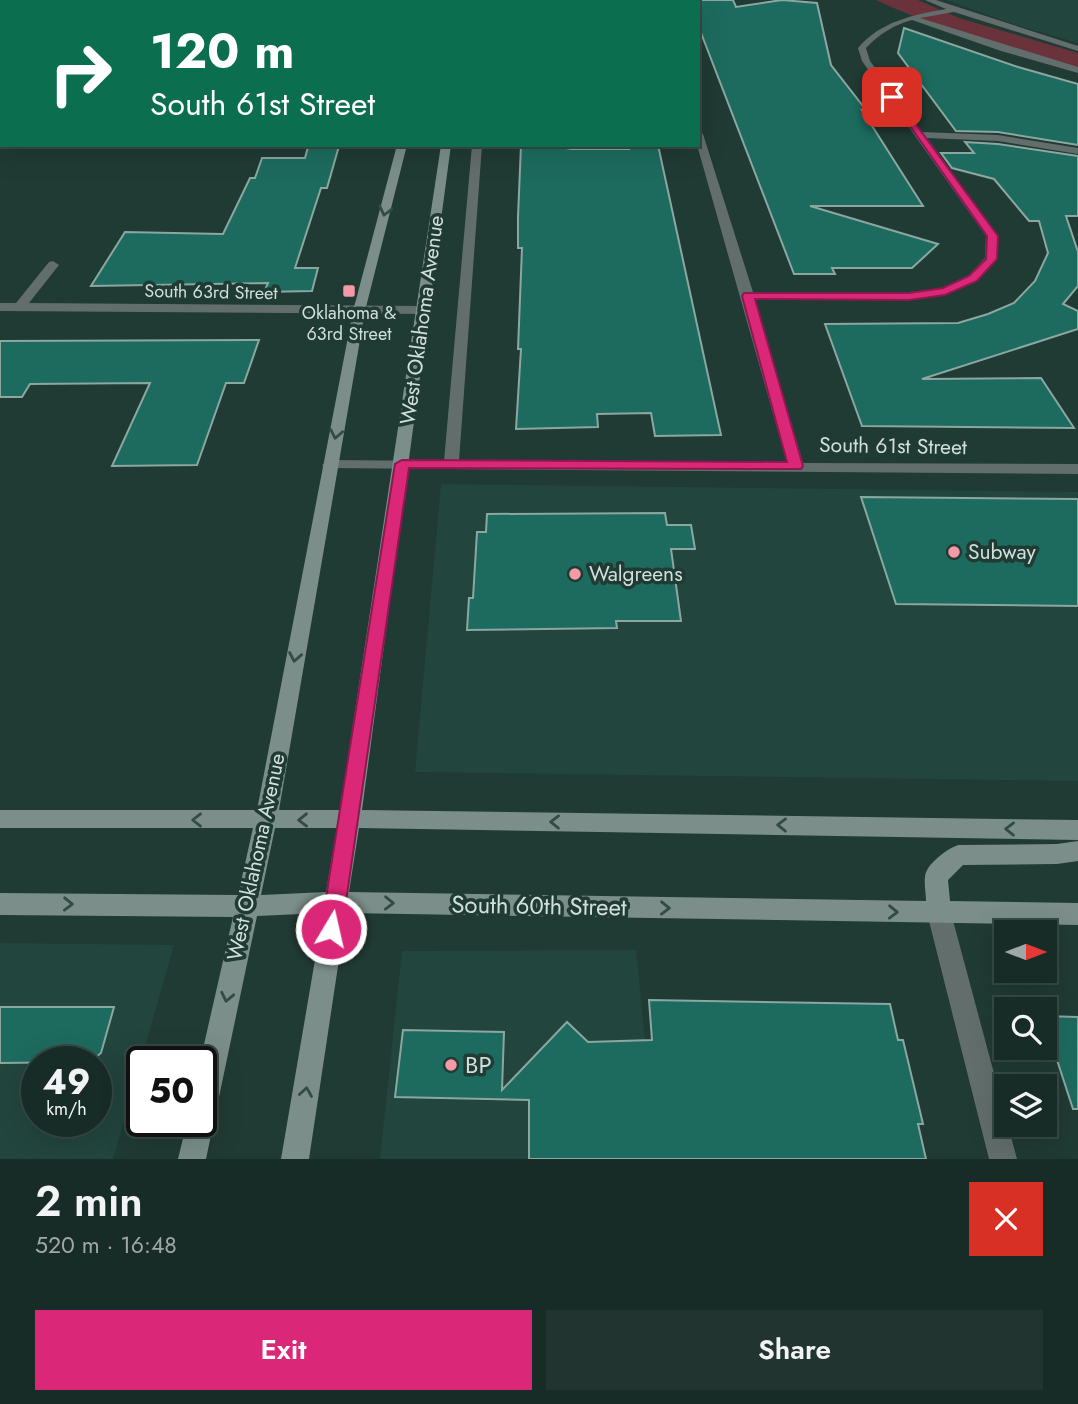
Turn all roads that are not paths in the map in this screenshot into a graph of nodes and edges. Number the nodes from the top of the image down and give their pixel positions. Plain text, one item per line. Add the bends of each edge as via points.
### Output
1 (929, 0) edge
2 (953, 10) junction
3 (912, 18) junction
4 (1078, 49) edge
5 (1078, 70) edge
6 (920, 135) junction
7 (700, 140) edge
8 (401, 147) edge
9 (446, 147) edge
10 (477, 147) edge
11 (1078, 151) edge
12 (53, 265) dead end
13 (748, 296) junction
14 (0, 307) edge
15 (20, 307) junction
16 (422, 310) junction
17 (359, 311) junction
18 (402, 464) junction
19 (451, 464) junction
20 (330, 465) junction
21 (796, 466) junction
22 (1078, 469) edge
23 (350, 819) junction
24 (266, 820) junction
25 (1, 822) edge
26 (1078, 830) edge
27 (1078, 851) edge
28 (335, 902) junction
29 (0, 904) edge
30 (247, 906) junction
31 (939, 913) junction
32 (1078, 914) edge
33 (216, 1046) edge
34 (197, 1137) edge
35 (192, 1159) edge
36 (295, 1159) edge
37 (1003, 1159) edge

1 - 2 street
2 - 3 street
2 - 4 street
3 - 5 street
3 - 6 street via 887,26 862,48 866,61
6 - 11 street via 998,138
6 - 13 street via 992,236 992,259 973,278 945,292 909,296
7 - 13 street
8 -> 17 main road, West Oklahoma Avenue
9 - 16 main road, West Oklahoma Avenue
10 - 19 street, West Oklahoma Avenue
12 - 15 street
13 - 21 street
14 - 15 street, South 63rd Street
15 - 17 street, South 63rd Street
16 - 17 street, South 63rd Street
16 - 18 main road, West Oklahoma Avenue
17 -> 20 main road, West Oklahoma Avenue
18 - 19 street, South 61st Street
18 - 20 street, South 61st Street
18 - 23 main road, West Oklahoma Avenue
19 - 21 street, South 61st Street
20 -> 24 main road, West Oklahoma Avenue
21 - 22 street, South 61st Street
23 -> 24 main road
26 -> 23 main road
23 - 28 main road, West Oklahoma Avenue
24 -> 25 main road
24 - 30 main road, West Oklahoma Avenue
27 - 31 main road via 958,855 936,876
28 - 30 main road, South 60th Street
28 -> 31 main road, South 60th Street
36 -> 28 main road, West Oklahoma Avenue
29 -> 30 main road, South 60th Street
30 -> 33 main road, West Oklahoma Avenue
31 - 32 main road, South 60th Street
31 - 37 street
34 - 35 main road

